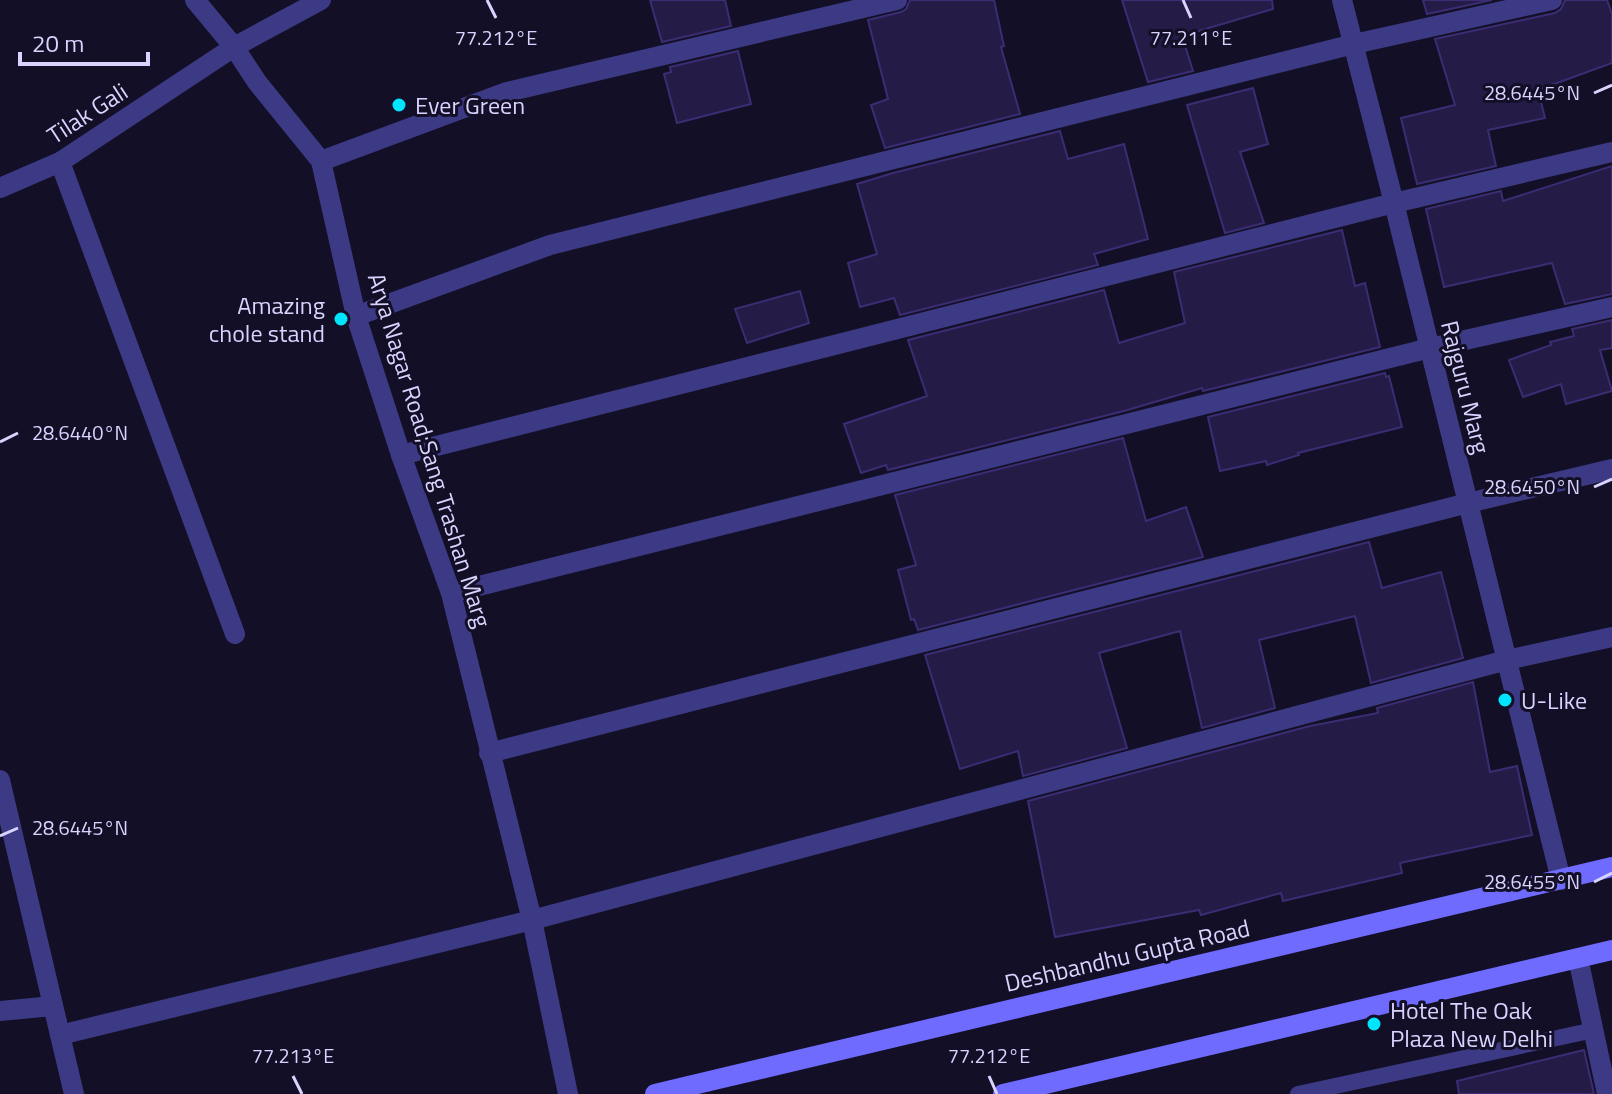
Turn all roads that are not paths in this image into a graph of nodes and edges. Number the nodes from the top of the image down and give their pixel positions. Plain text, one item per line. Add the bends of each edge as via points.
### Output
1 (195, 0) edge
2 (321, 0) edge
3 (897, 0) edge
4 (1342, 0) edge
5 (1552, 0) edge
6 (1354, 44) junction
7 (234, 47) junction
8 (1612, 152) edge
9 (321, 161) junction
10 (60, 162) junction
11 (0, 188) edge
12 (1394, 203) junction
13 (1612, 307) edge
14 (356, 316) junction
15 (1430, 348) junction
16 (401, 455) junction
17 (1612, 469) edge
18 (1468, 503) junction
19 (451, 593) junction
20 (235, 634) dead end
21 (1612, 637) edge
22 (1507, 660) junction
23 (489, 753) junction
24 (0, 780) edge
25 (1612, 867) edge
26 (1561, 880) junction
27 (532, 920) junction
28 (1612, 950) edge
29 (1578, 958) junction
30 (53, 1006) junction
31 (0, 1011) edge
32 (1594, 1030) junction
33 (60, 1035) junction
34 (74, 1094) edge
35 (568, 1094) edge
36 (655, 1094) edge
37 (1003, 1094) edge
38 (1298, 1094) edge
39 (1607, 1094) edge

1 - 7 street, Arya Nagar Road;Sang Trashan Marg
2 - 7 street, Tilak Gali
3 - 9 street via 507,92
4 - 6 street, Rajguru Marg
5 - 6 street
6 - 12 street, Rajguru Marg
6 - 14 street via 550,245
7 - 9 street, Arya Nagar Road;Sang Trashan Marg
7 - 10 street, Tilak Gali
8 - 12 street
9 - 14 street, Arya Nagar Road;Sang Trashan Marg
10 - 11 street, Tilak Gali
10 - 20 street
12 - 15 street, Rajguru Marg
12 - 16 street
13 - 15 street
14 - 16 street, Arya Nagar Road;Sang Trashan Marg
15 - 18 street, Rajguru Marg
15 - 19 street
16 - 19 street, Arya Nagar Road;Sang Trashan Marg
17 - 18 street
18 - 22 street, Rajguru Marg
18 - 23 street
19 - 23 street, Arya Nagar Road;Sang Trashan Marg
21 - 22 street
22 - 26 street, Rajguru Marg
22 - 27 street
23 - 27 street, Arya Nagar Road;Sang Trashan Marg
24 - 30 street
25 - 26 main road, Deshbandhu Gupta Road
26 - 36 main road, Deshbandhu Gupta Road
27 - 33 street
27 - 35 street, Arya Nagar Road;Sang Trashan Marg
28 - 29 main road
29 - 32 street
29 - 37 main road
30 - 31 street
30 - 33 street
32 - 38 lane
32 - 39 street
33 - 34 street

